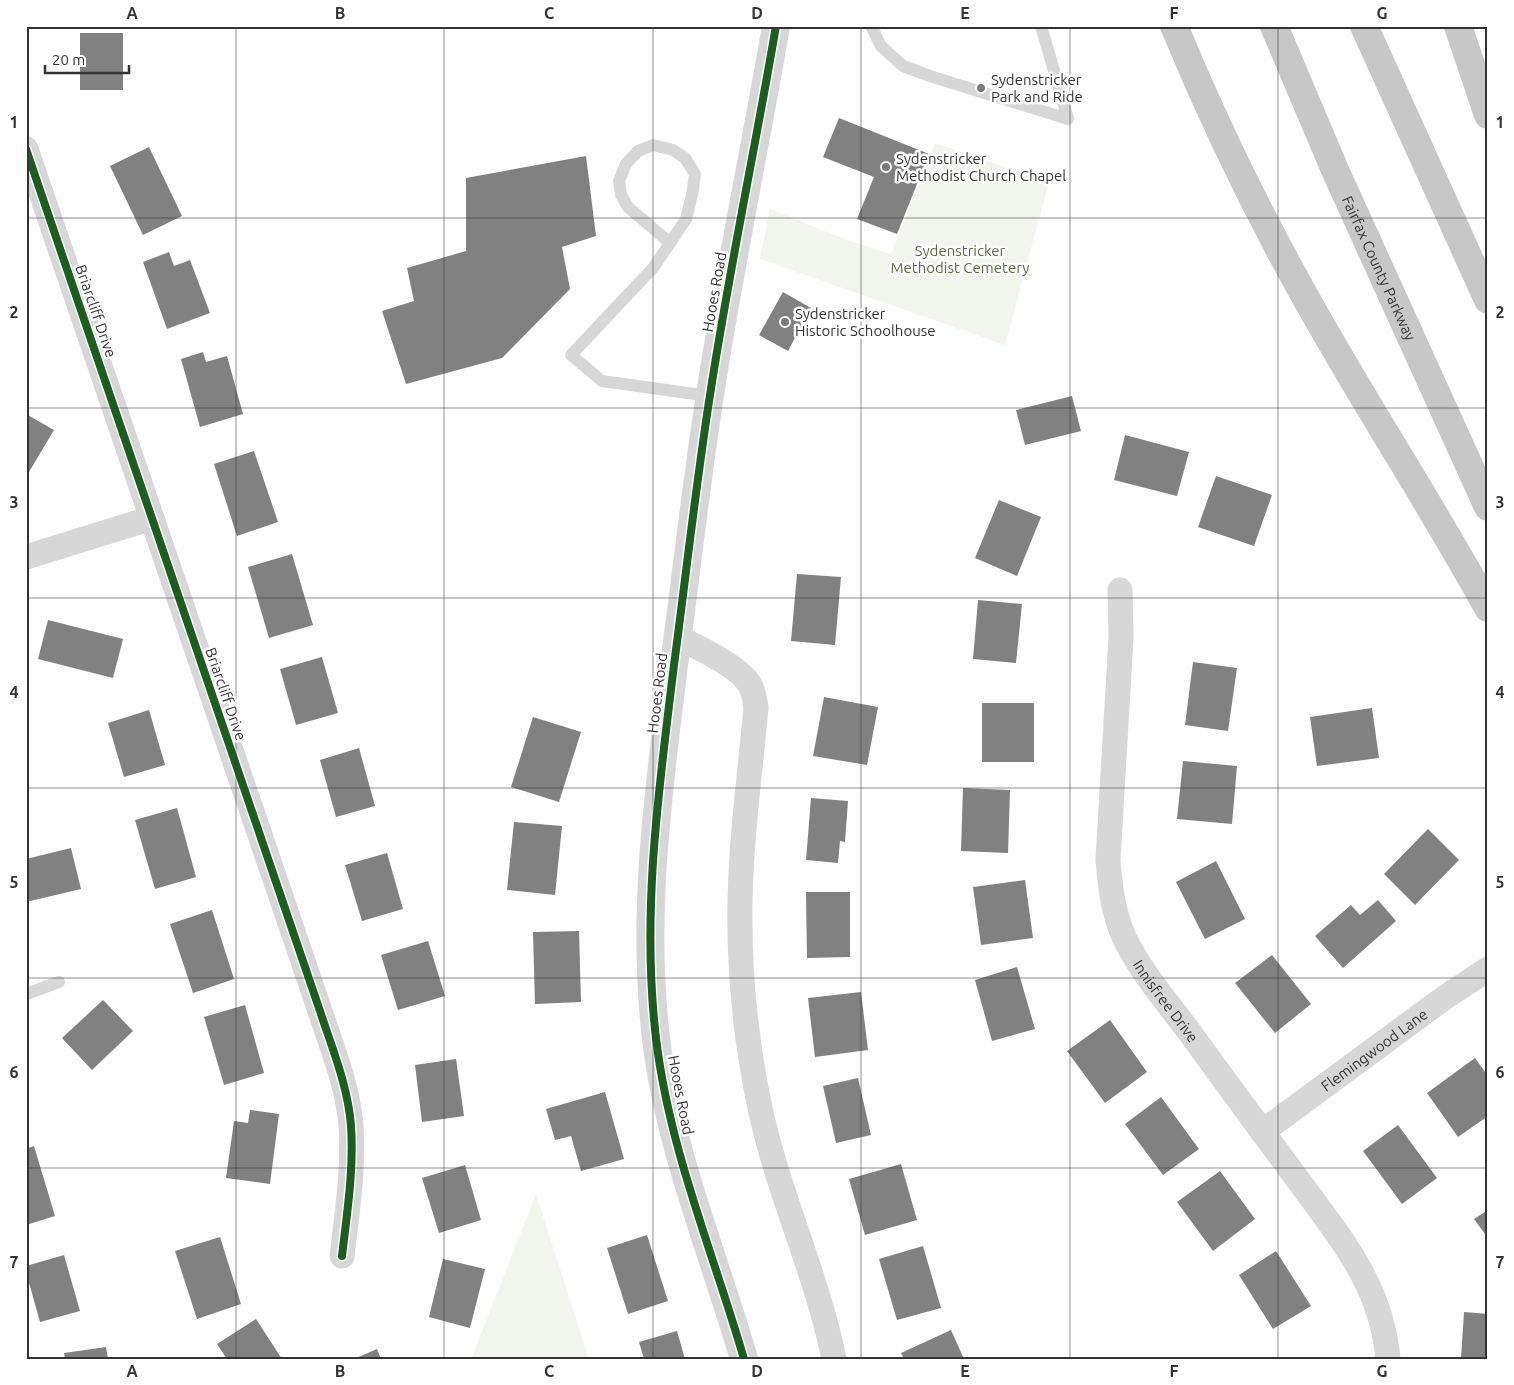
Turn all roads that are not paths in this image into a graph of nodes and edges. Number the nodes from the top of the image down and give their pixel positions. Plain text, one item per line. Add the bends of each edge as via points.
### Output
1 (776, 26) edge
2 (871, 26) edge
3 (1041, 26) edge
4 (1174, 26) edge
5 (1274, 26) edge
6 (1364, 26) edge
7 (1458, 26) edge
8 (1488, 115) edge
9 (26, 149) edge
10 (670, 243) junction
11 (1488, 300) edge
12 (710, 396) junction
13 (1488, 507) edge
14 (152, 518) junction
15 (26, 557) edge
16 (1120, 590) dead end
17 (1488, 608) edge
18 (678, 637) junction
19 (1488, 969) edge
20 (59, 982) dead end
21 (26, 994) edge
22 (1262, 1132) junction
23 (342, 1256) dead end
24 (744, 1359) edge
25 (834, 1359) edge
26 (1388, 1359) edge

1 - 12 street, Hooes Road
2 - 3 lane via 881,46 903,66 1068,119
4 - 17 highway via 1222,136 1297,283
5 - 13 highway, Fairfax County Parkway via 1335,170
6 - 11 highway
7 - 8 highway
9 - 14 street, Briarcliff Drive
10 - 10 lane via 686,219 695,174 685,158 672,150 653,145 638,151 626,164 619,181 621,195 628,207
10 - 12 lane via 653,268 571,355 602,381
12 - 18 street, Hooes Road
14 - 15 street
14 - 23 street, Briarcliff Drive via 345,1088 351,1125 352,1165
16 - 22 street, Innisfree Drive via 1121,638 1108,860 1114,909 1124,937 1142,967
18 - 24 street, Hooes Road via 660,776 652,871 650,953 656,1037 678,1150
18 - 25 street, Hooes Road via 727,664 751,686 755,698 740,902 746,1029 769,1148 815,1286
19 - 22 street, Flemingwood Lane
20 - 21 lane
22 - 26 street, Innisfree Drive via 1365,1276 1378,1309

